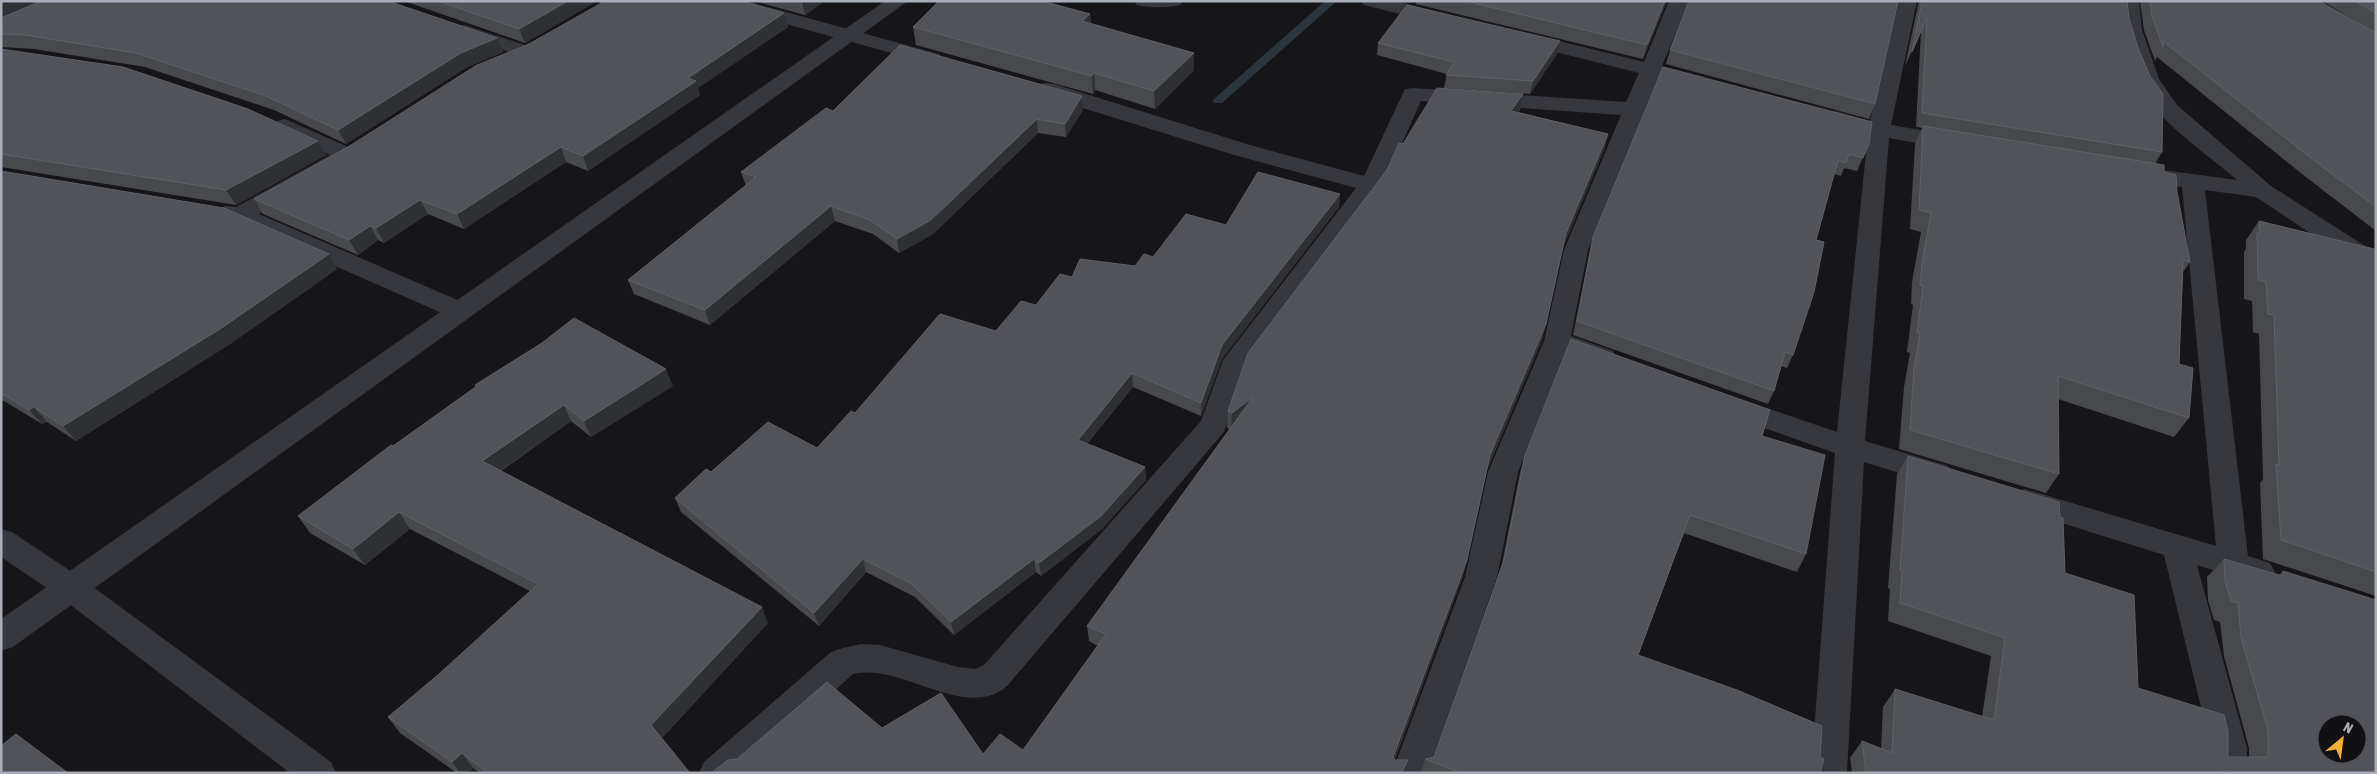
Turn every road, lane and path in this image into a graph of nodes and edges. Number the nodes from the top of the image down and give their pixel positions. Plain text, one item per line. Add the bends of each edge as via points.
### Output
1 (723, 1) edge
2 (898, 1) edge
3 (1144, 1) edge
4 (1173, 1) edge
5 (1371, 1) edge
6 (1679, 1) edge
7 (1907, 1) edge
8 (2129, 1) edge
9 (1458, 22) edge
10 (443, 23) edge
11 (1507, 34) edge
12 (849, 36) junction
13 (501, 63) edge
14 (951, 63) edge
15 (1653, 69) junction
16 (1025, 83) edge
17 (1719, 87) edge
18 (1634, 109) junction
19 (1813, 112) edge
20 (265, 117) edge
21 (1879, 130) junction
22 (1975, 146) edge
23 (2118, 171) edge
24 (2193, 183) junction
25 (1371, 185) junction
26 (2263, 191) junction
27 (202, 209) edge
28 (240, 215) junction
29 (2376, 266) edge
30 (460, 311) junction
31 (1557, 341) junction
32 (1632, 369) edge
33 (1707, 396) edge
34 (1850, 447) junction
35 (1962, 481) edge
36 (2000, 493) edge
37 (1, 541) edge
38 (2177, 547) junction
39 (2233, 564) junction
40 (2286, 581) edge
41 (70, 587) junction
42 (1, 637) edge
43 (318, 773) edge
44 (718, 773) edge
45 (1410, 773) edge
46 (1829, 773) edge
47 (2230, 773) edge

1 - 12 street
2 - 12 street
3 - 4 street
5 - 9 street
6 - 15 street
7 - 21 street
8 - 26 street via 2132,30 2148,79 2169,110
10 - 13 street via 535,47
11 - 15 street
12 - 14 street
12 - 30 street
15 - 17 street
15 - 18 street
16 - 25 street via 1242,150
18 - 25 street via 1413,94
18 - 31 street via 1576,250
19 - 21 street
20 - 28 street via 355,150
21 - 22 street
21 - 34 street
23 - 24 street
24 - 26 street
24 - 39 street
25 - 44 street via 1233,367 1214,425 990,680 961,682 877,657 856,656 843,662
26 - 29 street
27 - 28 street
28 - 30 street
30 - 41 street
31 - 32 street
31 - 45 street via 1503,472 1480,578
33 - 34 street
34 - 35 street
34 - 46 street
36 - 38 street
37 - 41 street
38 - 39 street
38 - 47 street via 2229,748
39 - 40 street
41 - 42 street
41 - 43 street

